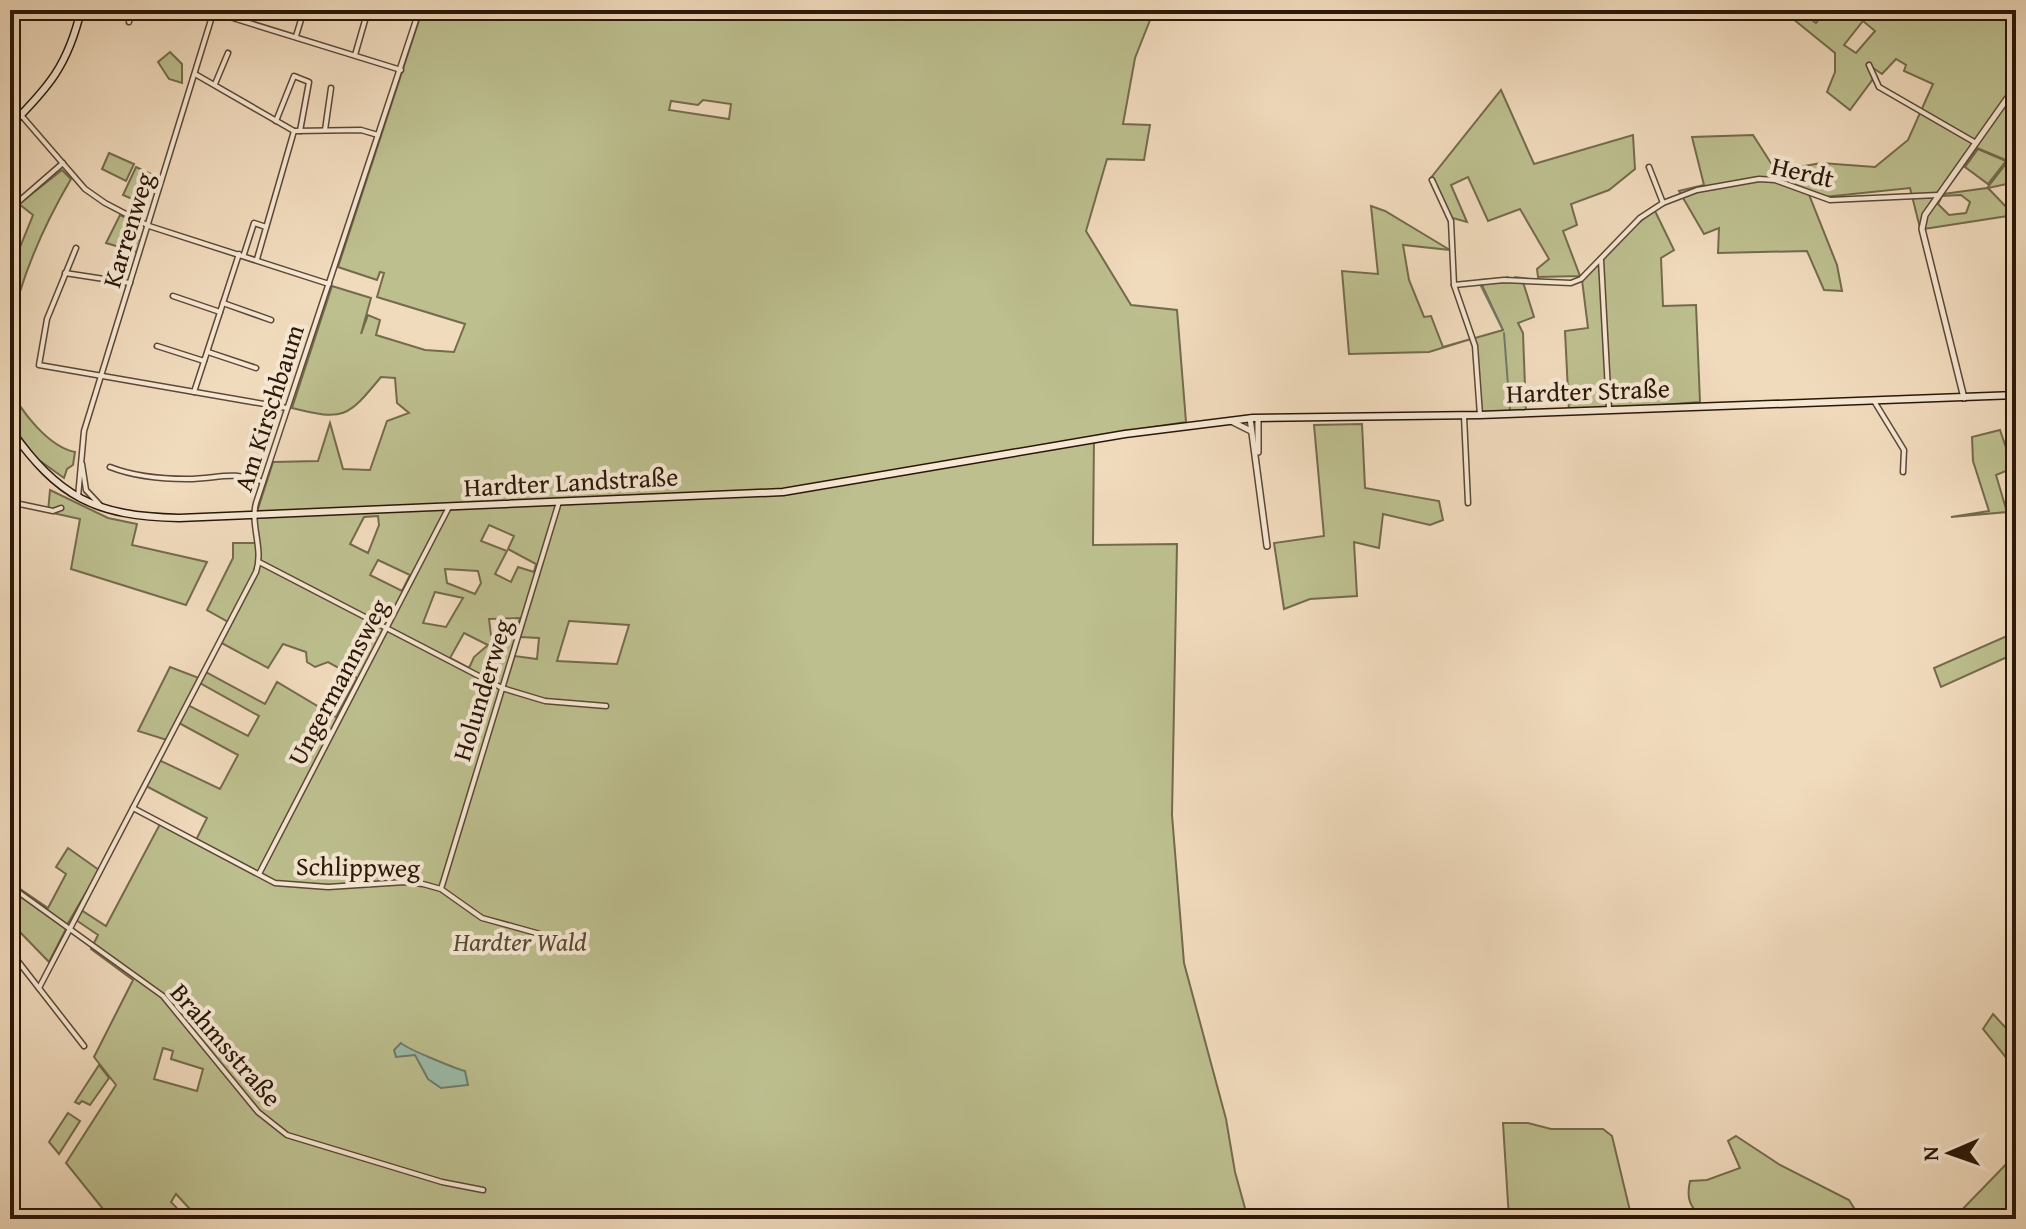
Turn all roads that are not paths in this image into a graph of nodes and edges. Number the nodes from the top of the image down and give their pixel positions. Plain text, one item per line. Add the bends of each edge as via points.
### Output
1 (81, 10) edge
2 (132, 10) edge
3 (207, 10) edge
4 (249, 10) edge
5 (304, 10) edge
6 (368, 10) edge
7 (214, 11) edge
8 (419, 11) edge
9 (246, 21) junction
10 (129, 22) dead end
11 (296, 36) junction
12 (228, 53) dead end
13 (355, 55) junction
14 (1869, 65) dead end
15 (401, 70) junction
16 (195, 74) junction
17 (215, 84) junction
18 (2016, 86) edge
19 (331, 88) dead end
20 (21, 115) junction
21 (276, 121) junction
22 (10, 126) edge
23 (325, 130) junction
24 (294, 131) junction
25 (300, 131) junction
26 (378, 135) junction
27 (1977, 143) junction
28 (63, 163) junction
29 (1649, 167) dead end
30 (1432, 180) dead end
31 (1938, 195) junction
32 (1663, 203) junction
33 (10, 209) edge
34 (149, 226) junction
35 (266, 227) junction
36 (76, 248) dead end
37 (241, 254) junction
38 (257, 259) junction
39 (1601, 260) junction
40 (65, 273) junction
41 (130, 283) junction
42 (329, 284) junction
43 (1454, 285) junction
44 (173, 296) dead end
45 (223, 303) junction
46 (220, 312) junction
47 (271, 320) dead end
48 (157, 346) dead end
49 (208, 352) junction
50 (204, 361) junction
51 (256, 368) dead end
52 (102, 378) junction
53 (194, 393) junction
54 (2016, 395) edge
55 (1964, 398) junction
56 (1874, 401) junction
57 (287, 408) junction
58 (1610, 411) junction
59 (1480, 415) junction
60 (1464, 416) junction
61 (1254, 418) junction
62 (1231, 420) junction
63 (10, 429) edge
64 (1161, 429) joint
65 (1251, 431) junction
66 (1257, 461) junction
67 (81, 462) junction
68 (110, 467) dead end
69 (1903, 472) dead end
70 (78, 482) junction
71 (263, 482) junction
72 (62, 488) junction
73 (86, 490) junction
74 (79, 499) junction
75 (10, 502) edge
76 (559, 502) junction
77 (1468, 503) dead end
78 (449, 507) junction
79 (61, 508) dead end
80 (107, 511) junction
81 (253, 516) junction
82 (1267, 546) dead end
83 (259, 562) junction
84 (386, 628) junction
85 (502, 688) junction
86 (606, 706) dead end
87 (133, 808) junction
88 (259, 874) junction
89 (10, 886) edge
90 (441, 889) junction
91 (69, 929) junction
92 (540, 934) dead end
93 (10, 951) edge
94 (39, 988) junction
95 (84, 1046) dead end
96 (483, 1190) dead end

1 - 20 main road via 55,80
2 - 10 street
3 - 7 street
4 - 9 street
5 - 11 street
6 - 13 street
7 - 9 street
7 - 16 street, Karrenweg
8 - 15 street, Am Kirschbaum
9 - 11 street
11 - 13 street
12 - 17 street
13 - 15 street
14 - 27 street via 1879,87
15 - 26 street, Am Kirschbaum
16 - 17 street
16 - 34 street, Karrenweg
17 - 21 street
18 - 27 street
19 - 23 street
20 - 22 main road
20 - 28 street
21 - 24 street
21 - 25 street via 294,76 309,82
23 - 25 street
23 - 26 street
24 - 25 street
24 - 35 street
26 - 42 street, Am Kirschbaum
27 - 31 street
28 - 33 street
28 - 34 street via 93,195
29 - 32 street
30 - 43 street via 1451,221
31 - 32 street, Herdt via 1830,200 1759,179 1697,190
31 - 55 street via 1922,229
32 - 39 street, Herdt via 1640,218
34 - 37 street
34 - 41 street, Karrenweg
35 - 37 street via 254,223
35 - 38 street
36 - 40 street
37 - 38 street
37 - 45 street
38 - 42 street
39 - 43 street, Herdt via 1571,283 1504,280
39 - 58 street
40 - 41 street
40 - 52 street via 47,319 39,365
41 - 52 street, Karrenweg
42 - 57 street, Am Kirschbaum
43 - 59 street via 1475,346
44 - 46 street
45 - 46 street
45 - 47 street
46 - 49 street
48 - 50 street
49 - 50 street
49 - 51 street
50 - 53 street
52 - 53 street
52 - 67 street, Karrenweg via 84,431
53 - 57 street
54 - 55 main road, Hardter Straße
55 - 56 main road, Hardter Straße
56 - 58 main road, Hardter Straße
56 - 69 street via 1904,450
57 - 71 street, Am Kirschbaum
58 - 59 main road, Hardter Straße
59 - 60 main road, Hardter Straße
60 - 61 main road, Hardter Straße
60 - 77 street
61 - 62 main road, Hardter Straße
61 - 65 street
61 - 66 street
62 - 64 main road, Hardter Straße
62 - 65 street
63 - 72 main road, Hardter Landstraße
64 - 76 main road, Hardter Landstraße via 794,491
65 - 66 street
66 - 82 street
67 - 70 street, Karrenweg
67 - 73 street, Karrenweg
68 - 71 street via 188,479 242,474
70 - 72 street
70 - 74 street, Karrenweg
71 - 81 street, Am Kirschbaum
72 - 74 main road, Hardter Landstraße
73 - 74 street
73 - 80 street
74 - 80 main road, Hardter Landstraße
75 - 79 street
76 - 78 main road, Hardter Landstraße
76 - 85 street, Holunderweg
78 - 81 main road, Hardter Landstraße
78 - 84 street, Ungermannsweg
80 - 81 main road, Hardter Landstraße via 149,517
81 - 83 street, Am Kirschbaum
83 - 84 street
83 - 87 street
84 - 85 street
84 - 88 street, Ungermannsweg
85 - 86 street via 545,701
85 - 90 street, Holunderweg
87 - 88 street, Schlippweg
87 - 91 street
88 - 90 street, Schlippweg via 292,885 405,882
89 - 91 street, Brahmsstraße
90 - 92 street, Schlippweg via 482,918
91 - 94 street
91 - 96 street, Brahmsstraße via 161,994 258,1112 287,1135
93 - 94 street
94 - 95 street

